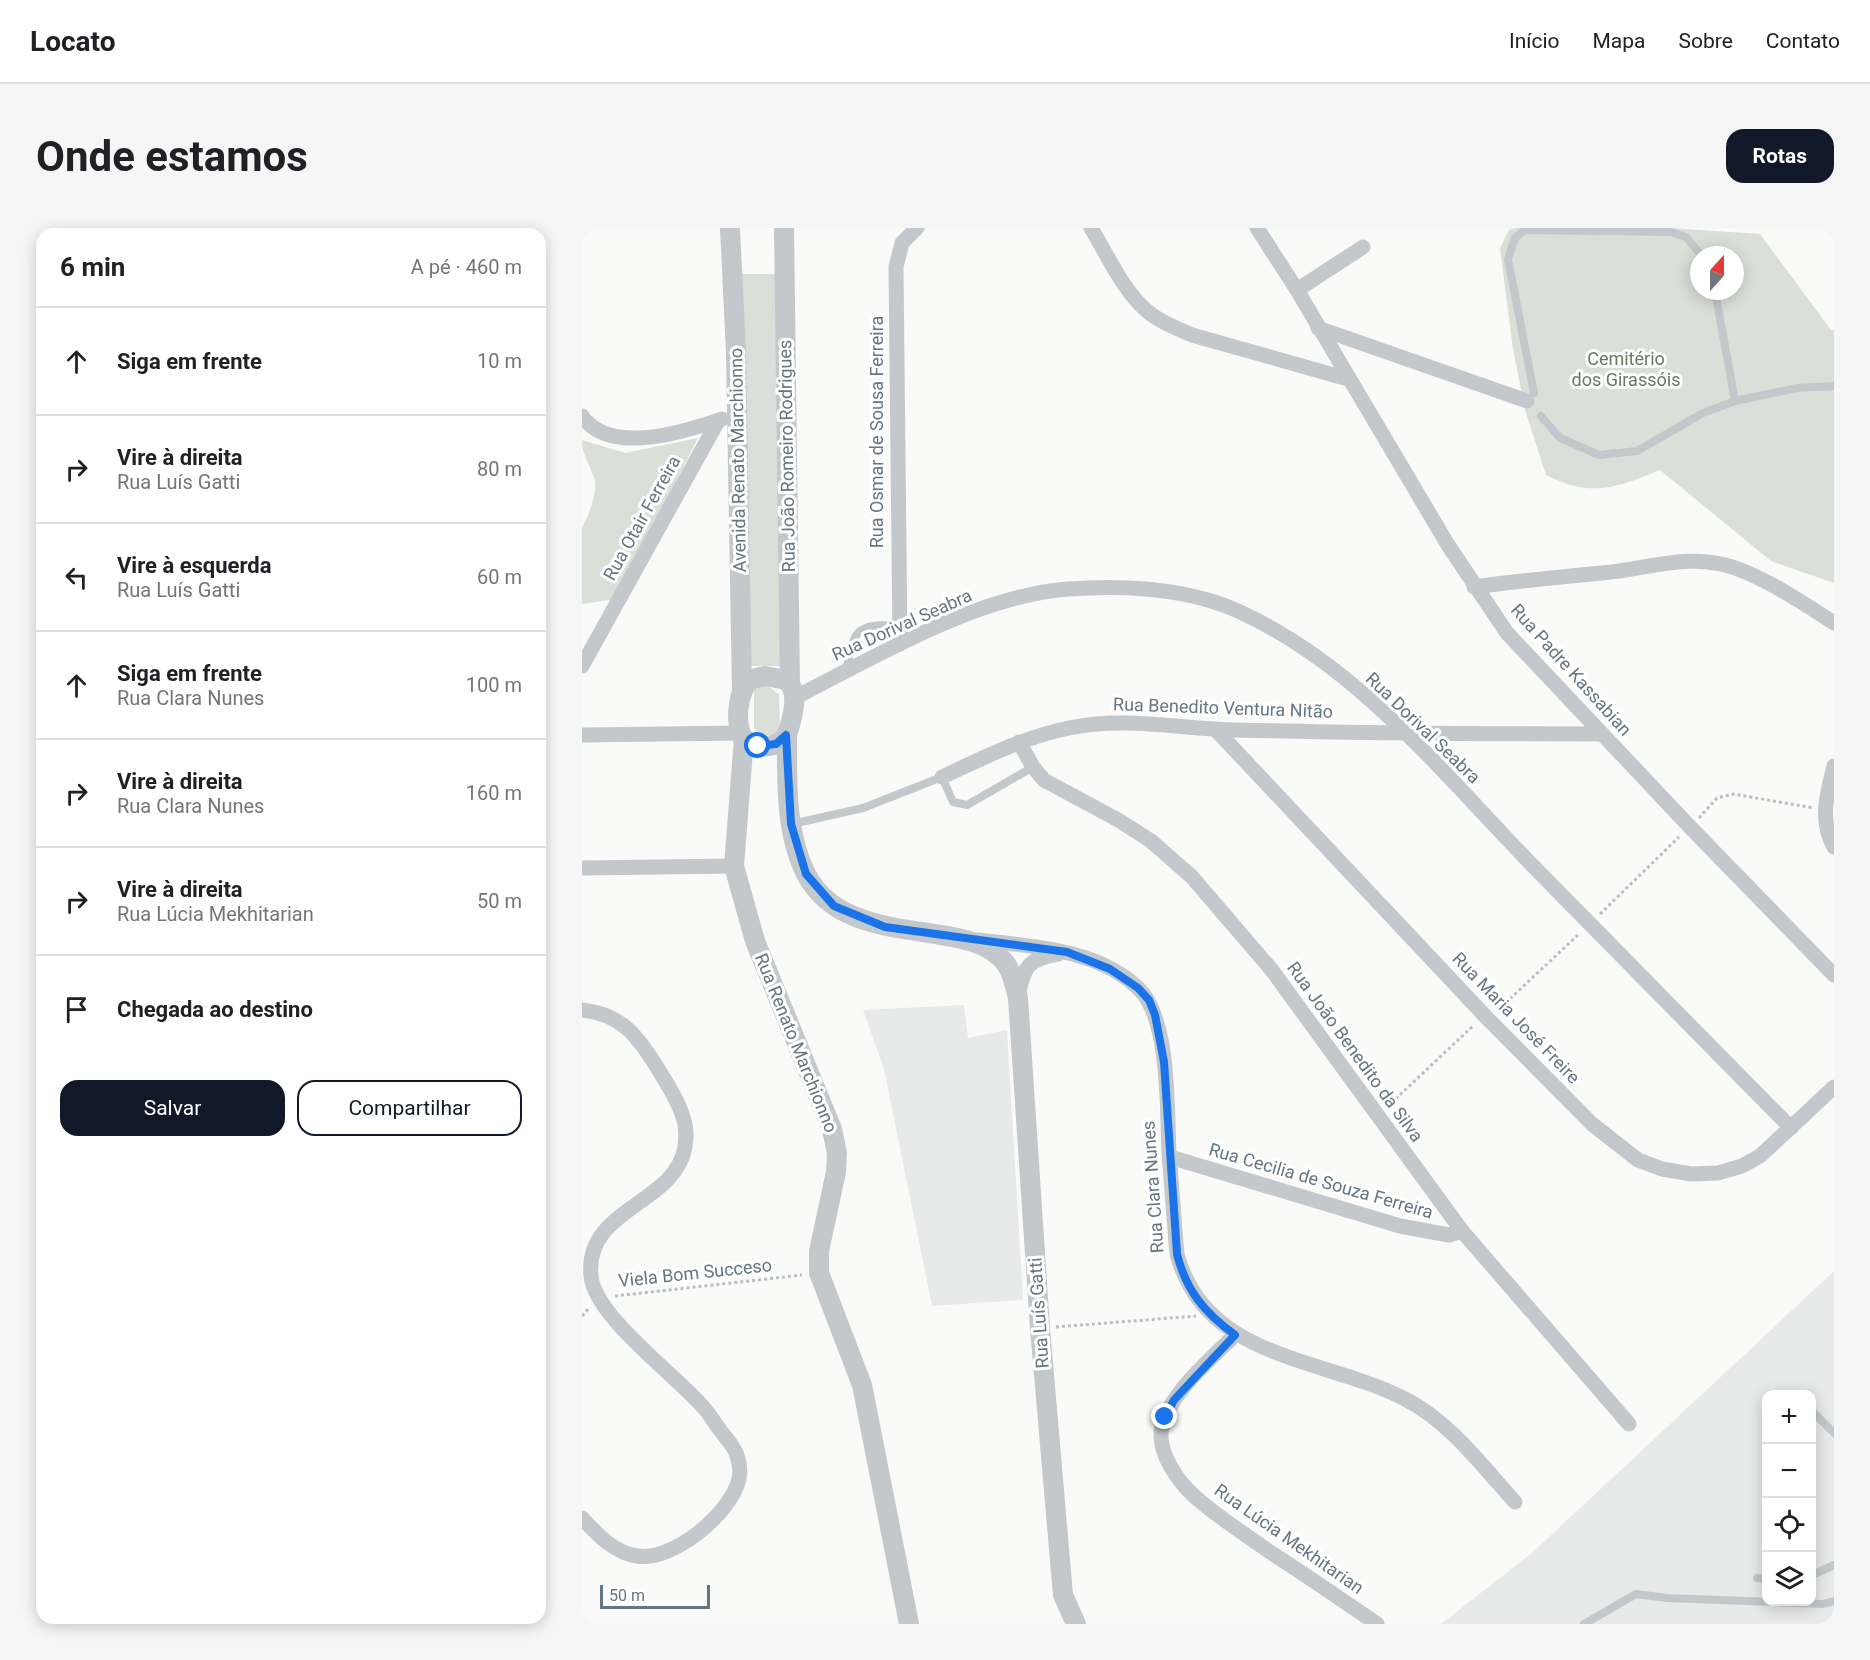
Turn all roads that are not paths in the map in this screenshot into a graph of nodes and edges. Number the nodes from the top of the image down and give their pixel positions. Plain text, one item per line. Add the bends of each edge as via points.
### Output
1 (730, 228) edge
2 (784, 228) edge
3 (1091, 228) edge
4 (1257, 228) edge
5 (908, 230) edge
6 (1694, 246) edge
7 (1363, 247) dead end
8 (1297, 290) junction
9 (1717, 300) edge
10 (1318, 328) junction
11 (1348, 379) junction
12 (1834, 386) edge
13 (1531, 397) joint
14 (1735, 401) junction
15 (582, 416) edge
16 (1541, 416) dead end
17 (727, 418) junction
18 (1474, 587) junction
19 (1834, 623) edge
20 (899, 625) junction
21 (900, 644) junction
22 (582, 666) edge
23 (846, 672) junction
24 (792, 691) junction
25 (742, 693) junction
26 (1216, 730) junction
27 (1407, 734) junction
28 (1600, 734) junction
29 (582, 735) edge
30 (786, 735) junction
31 (743, 736) junction
32 (1019, 742) junction
33 (1834, 766) edge
34 (1033, 767) junction
35 (942, 777) junction
36 (791, 824) junction
37 (1834, 847) edge
38 (734, 866) junction
39 (582, 868) edge
40 (956, 938) junction
41 (1067, 952) junction
42 (1834, 974) edge
43 (1018, 998) junction
44 (582, 1010) edge
45 (1834, 1087) edge
46 (1791, 1128) junction
47 (1170, 1157) junction
48 (1462, 1231) junction
49 (1235, 1335) junction
50 (1816, 1415) edge
51 (1629, 1424) dead end
52 (1834, 1433) edge
53 (1515, 1502) dead end
54 (582, 1518) edge
55 (1834, 1565) edge
56 (1816, 1573) edge
57 (1757, 1578) dead end
58 (1762, 1578) edge
59 (1834, 1600) edge
60 (909, 1624) edge
61 (1076, 1624) edge
62 (1377, 1624) edge
63 (1584, 1624) edge

1 - 17 street, Avenida Renato Marchionno via 736,352
2 - 24 street, Rua João Romeiro Rodrigues
3 - 11 street via 1145,310 1168,325
4 - 8 street, Rua Padre Kassabian
5 - 20 street, Rua Osmar de Sousa Ferreira via 896,267
6 - 13 lane via 1686,237 1671,232 1526,230 1515,238 1508,258
7 - 8 street
8 - 10 street, Rua Padre Kassabian
9 - 14 lane
10 - 11 street, Rua Padre Kassabian
10 - 13 street
11 - 18 street, Rua Padre Kassabian
12 - 14 lane via 1797,388
14 - 16 lane via 1703,413 1637,451 1599,455 1560,438
15 - 17 street via 604,434 639,440
17 - 22 street, Rua Otair Ferreira
17 - 25 street, Avenida Renato Marchionno
18 - 19 street via 1700,560 1748,574
18 - 28 street, Rua Padre Kassabian via 1507,633
20 - 21 street, Rua Osmar de Sousa Ferreira
20 - 23 lane via 870,624 858,632 851,644
21 - 23 street, Rua Dorival Seabra
21 - 27 street, Rua Dorival Seabra via 1011,600 1066,589 1121,588 1181,594 1235,610 1287,637 1349,682
23 - 24 street, Rua Dorival Seabra
24 - 25 street via 779,677 765,676 751,680
24 - 30 street
25 - 31 street via 739,716
26 - 27 street, Rua Benedito Ventura Nitão
26 - 32 street, Rua Benedito Ventura Nitão via 1105,722
26 - 46 street, Rua Maria José Freire via 1486,1017 1614,1144 1638,1160 1662,1169 1718,1173 1760,1156
27 - 28 street, Rua Benedito Ventura Nitão
27 - 46 street, Rua Dorival Seabra
28 - 42 street, Rua Padre Kassabian
29 - 31 street
30 - 31 street via 768,746 758,746
30 - 36 street, Rua Luís Gatti
31 - 38 street, Rua Renato Marchionno
32 - 34 street, Rua João Benedito da Silva
32 - 35 street, Rua Benedito Ventura Nitão
33 - 37 street via 1824,810 1826,829
34 - 35 lane via 967,805 953,802
34 - 48 street, Rua João Benedito da Silva via 1056,788 1151,841 1192,877 1271,969
35 - 36 lane, Rua Benedito Ventura Nitão via 863,808
36 - 40 street, Rua Luís Gatti via 806,874 834,906 885,927
38 - 39 street
38 - 60 street, Rua Renato Marchionno via 755,940 832,1129 836,1172 819,1251 819,1273 862,1385
40 - 41 street, Rua Clara Nunes
40 - 43 street, Rua Luís Gatti via 993,951 1001,958 1012,975
41 - 43 street, Rua Luís Gatti via 1030,964 1023,974
41 - 47 street, Rua Clara Nunes via 1110,969 1149,1000 1164,1062
43 - 61 street, Rua Luís Gatti via 1062,1595
44 - 54 street via 621,1023 638,1037 685,1121 686,1137 683,1159 674,1176 623,1212 596,1244 591,1276 597,1298 705,1408 735,1450 740,1467 734,1492 722,1509 699,1532 666,1554 637,1556 620,1551 597,1535
45 - 46 street, Rua Maria José Freire
47 - 48 street, Rua Cecilia de Souza Ferreira via 1400,1226 1439,1234
47 - 49 street, Rua Clara Nunes via 1179,1261 1186,1282 1197,1301
48 - 51 street, Rua João Benedito da Silva
49 - 53 street, Rua Clara Nunes via 1407,1400 1452,1434
49 - 62 street, Rua Lúcia Mekhitarian via 1174,1400 1161,1436 1164,1452 1192,1494 1220,1518
50 - 52 lane
55 - 56 lane
57 - 58 lane
59 - 63 lane via 1823,1604 1636,1594

